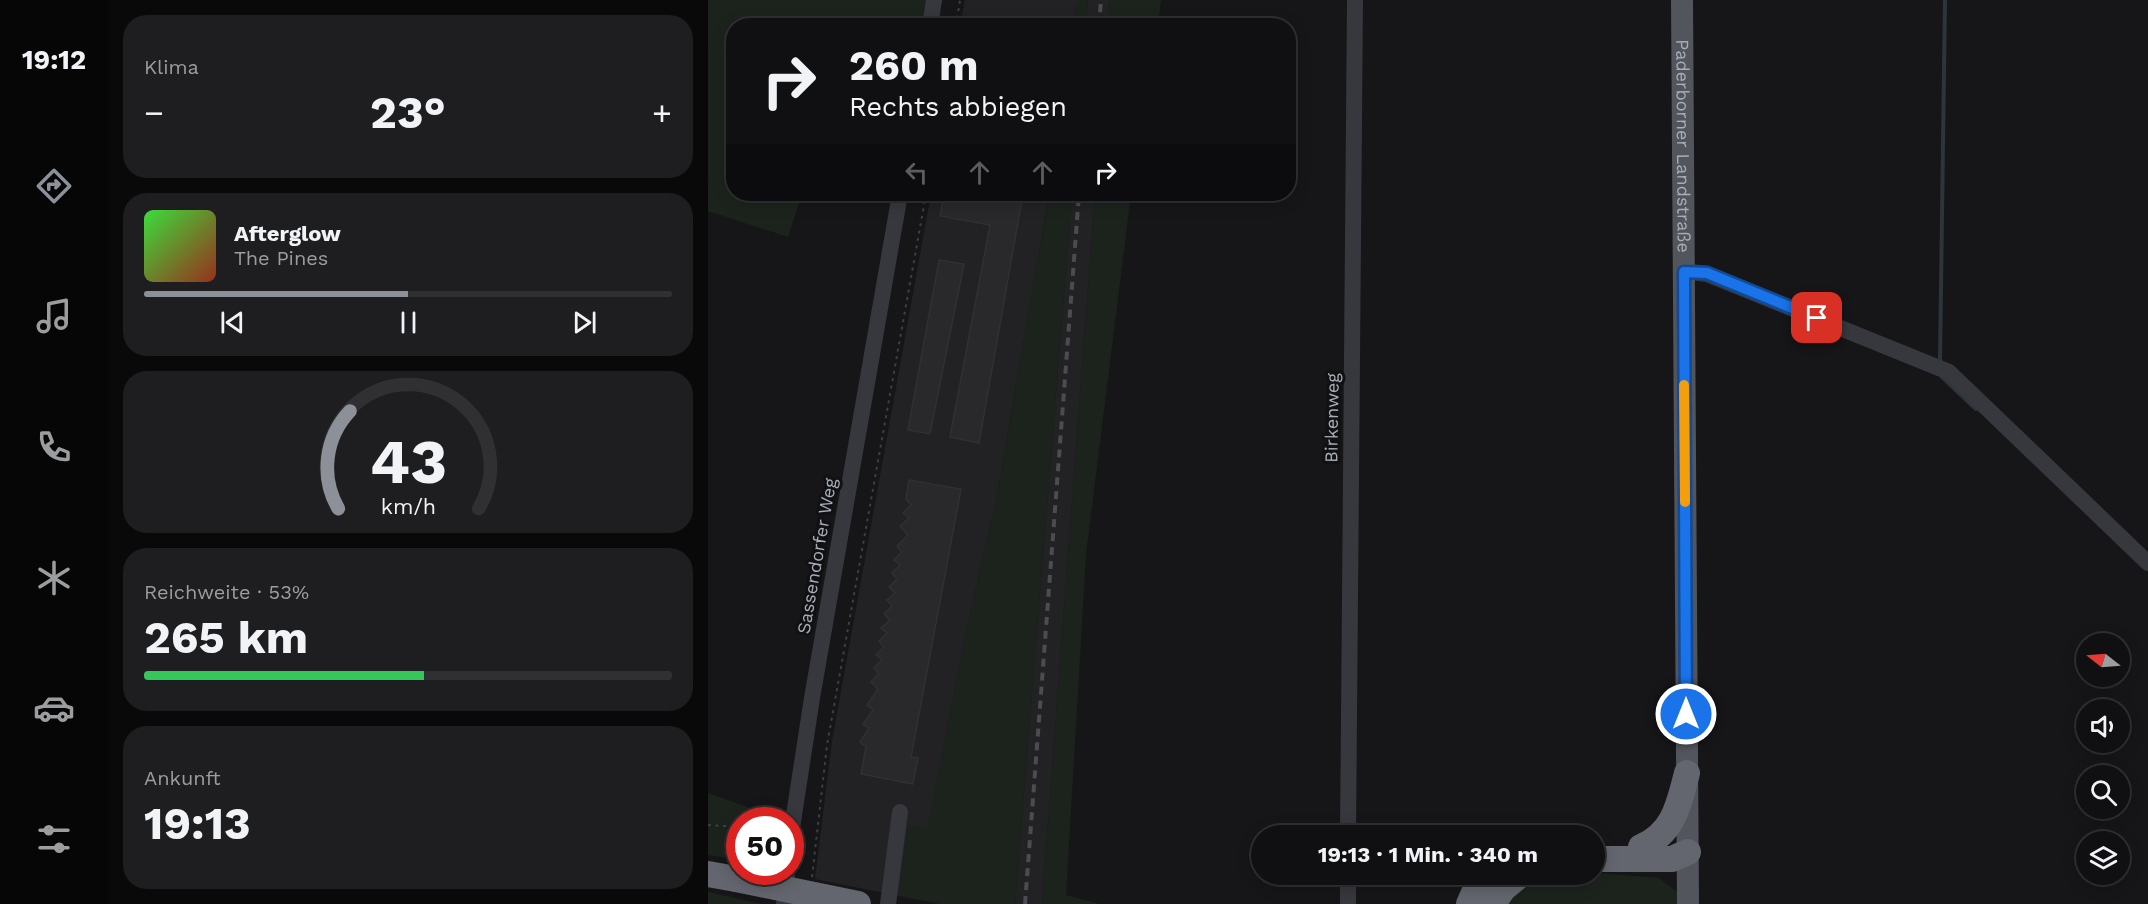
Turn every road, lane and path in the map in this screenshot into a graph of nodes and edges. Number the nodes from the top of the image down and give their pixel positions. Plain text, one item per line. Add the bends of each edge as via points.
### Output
1 (934, 0) edge
2 (960, 0) edge
3 (1355, 0) edge
4 (1682, 0) edge
5 (931, 18) edge
6 (957, 18) edge
7 (899, 201) edge
8 (925, 201) edge
9 (1684, 272) junction
10 (2148, 563) edge
11 (1687, 773) junction
12 (795, 807) edge
13 (900, 812) dead end
14 (708, 825) edge
15 (1348, 825) edge
16 (726, 826) edge
17 (1641, 847) junction
18 (1605, 848) edge
19 (1688, 852) junction
20 (1605, 859) edge
21 (708, 874) edge
22 (812, 882) dead end
23 (786, 885) edge
24 (1348, 885) edge
25 (1478, 885) edge
26 (1508, 885) edge
27 (784, 904) edge
28 (858, 904) edge
29 (888, 904) edge
30 (1348, 904) edge
31 (1469, 904) edge
32 (1493, 904) edge
33 (1688, 904) edge

1 - 5 street
2 - 6 path
3 - 15 street, Birkenweg
4 - 9 main road, Paderborner Landstraße
7 - 12 street, Sassendorfer Weg
8 - 22 path via 827,745
9 - 10 street via 1707,273 1949,372
9 - 11 main road, Paderborner Landstraße
11 - 17 highway via 1669,824 1654,841
11 - 19 main road, Paderborner Landstraße
13 - 29 street
14 - 16 path
17 - 18 highway
17 - 19 highway via 1667,846
19 - 20 highway via 1672,859
19 - 33 main road, Paderborner Landstraße
21 - 28 highway, bridge
23 - 27 street
24 - 30 street
25 - 31 highway
26 - 32 highway

